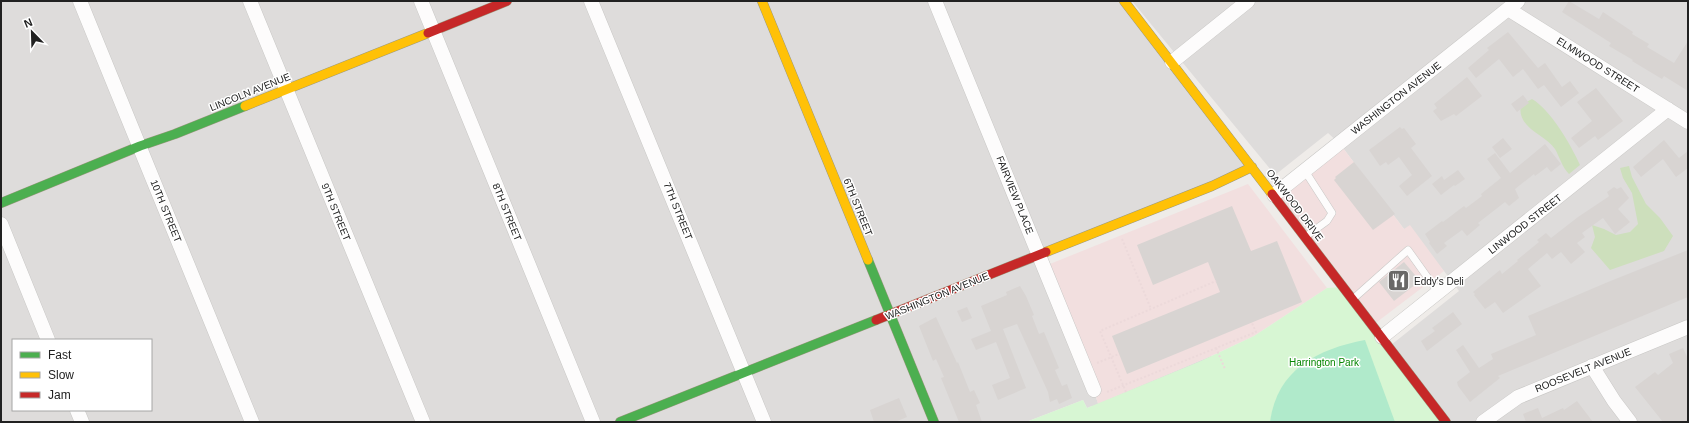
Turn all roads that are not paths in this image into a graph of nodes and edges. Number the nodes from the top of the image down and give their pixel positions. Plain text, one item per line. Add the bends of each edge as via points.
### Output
1 (80, 1) edge
2 (250, 1) edge
3 (421, 1) edge
4 (507, 1) edge
5 (591, 1) edge
6 (762, 1) edge
7 (935, 1) edge
8 (1124, 1) edge
9 (1248, 1) edge
10 (1513, 5) edge
11 (433, 30) junction
12 (1172, 62) junction
13 (286, 89) junction
14 (1668, 109) junction
15 (1688, 122) edge
16 (140, 146) junction
17 (1252, 167) junction
18 (1305, 170) junction
19 (1274, 195) junction
20 (1, 203) edge
21 (1, 224) edge
22 (1305, 237) junction
23 (1040, 255) junction
24 (1438, 292) junction
25 (1353, 299) junction
26 (890, 315) junction
27 (1688, 327) edge
28 (1382, 337) junction
29 (48, 339) edge
30 (1592, 366) junction
31 (744, 372) junction
32 (1101, 391) road end
33 (77, 411) edge
34 (82, 422) edge
35 (252, 422) edge
36 (423, 422) edge
37 (593, 422) edge
38 (620, 422) edge
39 (764, 422) edge
40 (934, 422) edge
41 (1446, 422) edge
42 (1483, 422) edge
43 (1630, 422) edge

1 - 16 street, 10TH STREET
2 - 13 street, 9TH STREET
3 - 11 street, 8TH STREET
4 - 11 street, LINCOLN AVENUE
5 - 31 street, 7TH STREET
6 - 26 street, 6TH STREET
7 - 23 street, FAIRVIEW PLACE
8 - 12 street, OAKWOOD DRIVE
9 - 12 street
10 - 14 street, ELMWOOD STREET
10 - 18 street, WASHINGTON AVENUE
11 - 13 street, LINCOLN AVENUE
11 - 37 street, 8TH STREET
12 - 17 street, OAKWOOD DRIVE
13 - 16 street, LINCOLN AVENUE
13 - 36 street, 9TH STREET
14 - 15 street, ELMWOOD STREET
14 - 24 street, LINWOOD STREET
16 - 20 street, LINCOLN AVENUE
16 - 35 street, 10TH STREET
17 - 19 street, OAKWOOD DRIVE
17 - 23 street, WASHINGTON AVENUE via 1212,186
18 - 19 street, WASHINGTON AVENUE
18 - 22 lane via 1332,213 1327,221
19 - 22 street, OAKWOOD DRIVE
21 - 29 street
22 - 25 street, OAKWOOD DRIVE
23 - 26 street, WASHINGTON AVENUE
23 - 32 street, FAIRVIEW PLACE
24 - 25 lane via 1408,250
24 - 28 street, LINWOOD STREET
25 - 28 street, OAKWOOD DRIVE
26 - 31 street, WASHINGTON AVENUE
26 - 40 street, 6TH STREET
27 - 30 street, ROOSEVELT AVENUE
28 - 41 street, OAKWOOD DRIVE
30 - 42 street, ROOSEVELT AVENUE via 1518,397
30 - 43 street
31 - 38 street, WASHINGTON AVENUE
31 - 39 street, 7TH STREET
33 - 34 street

